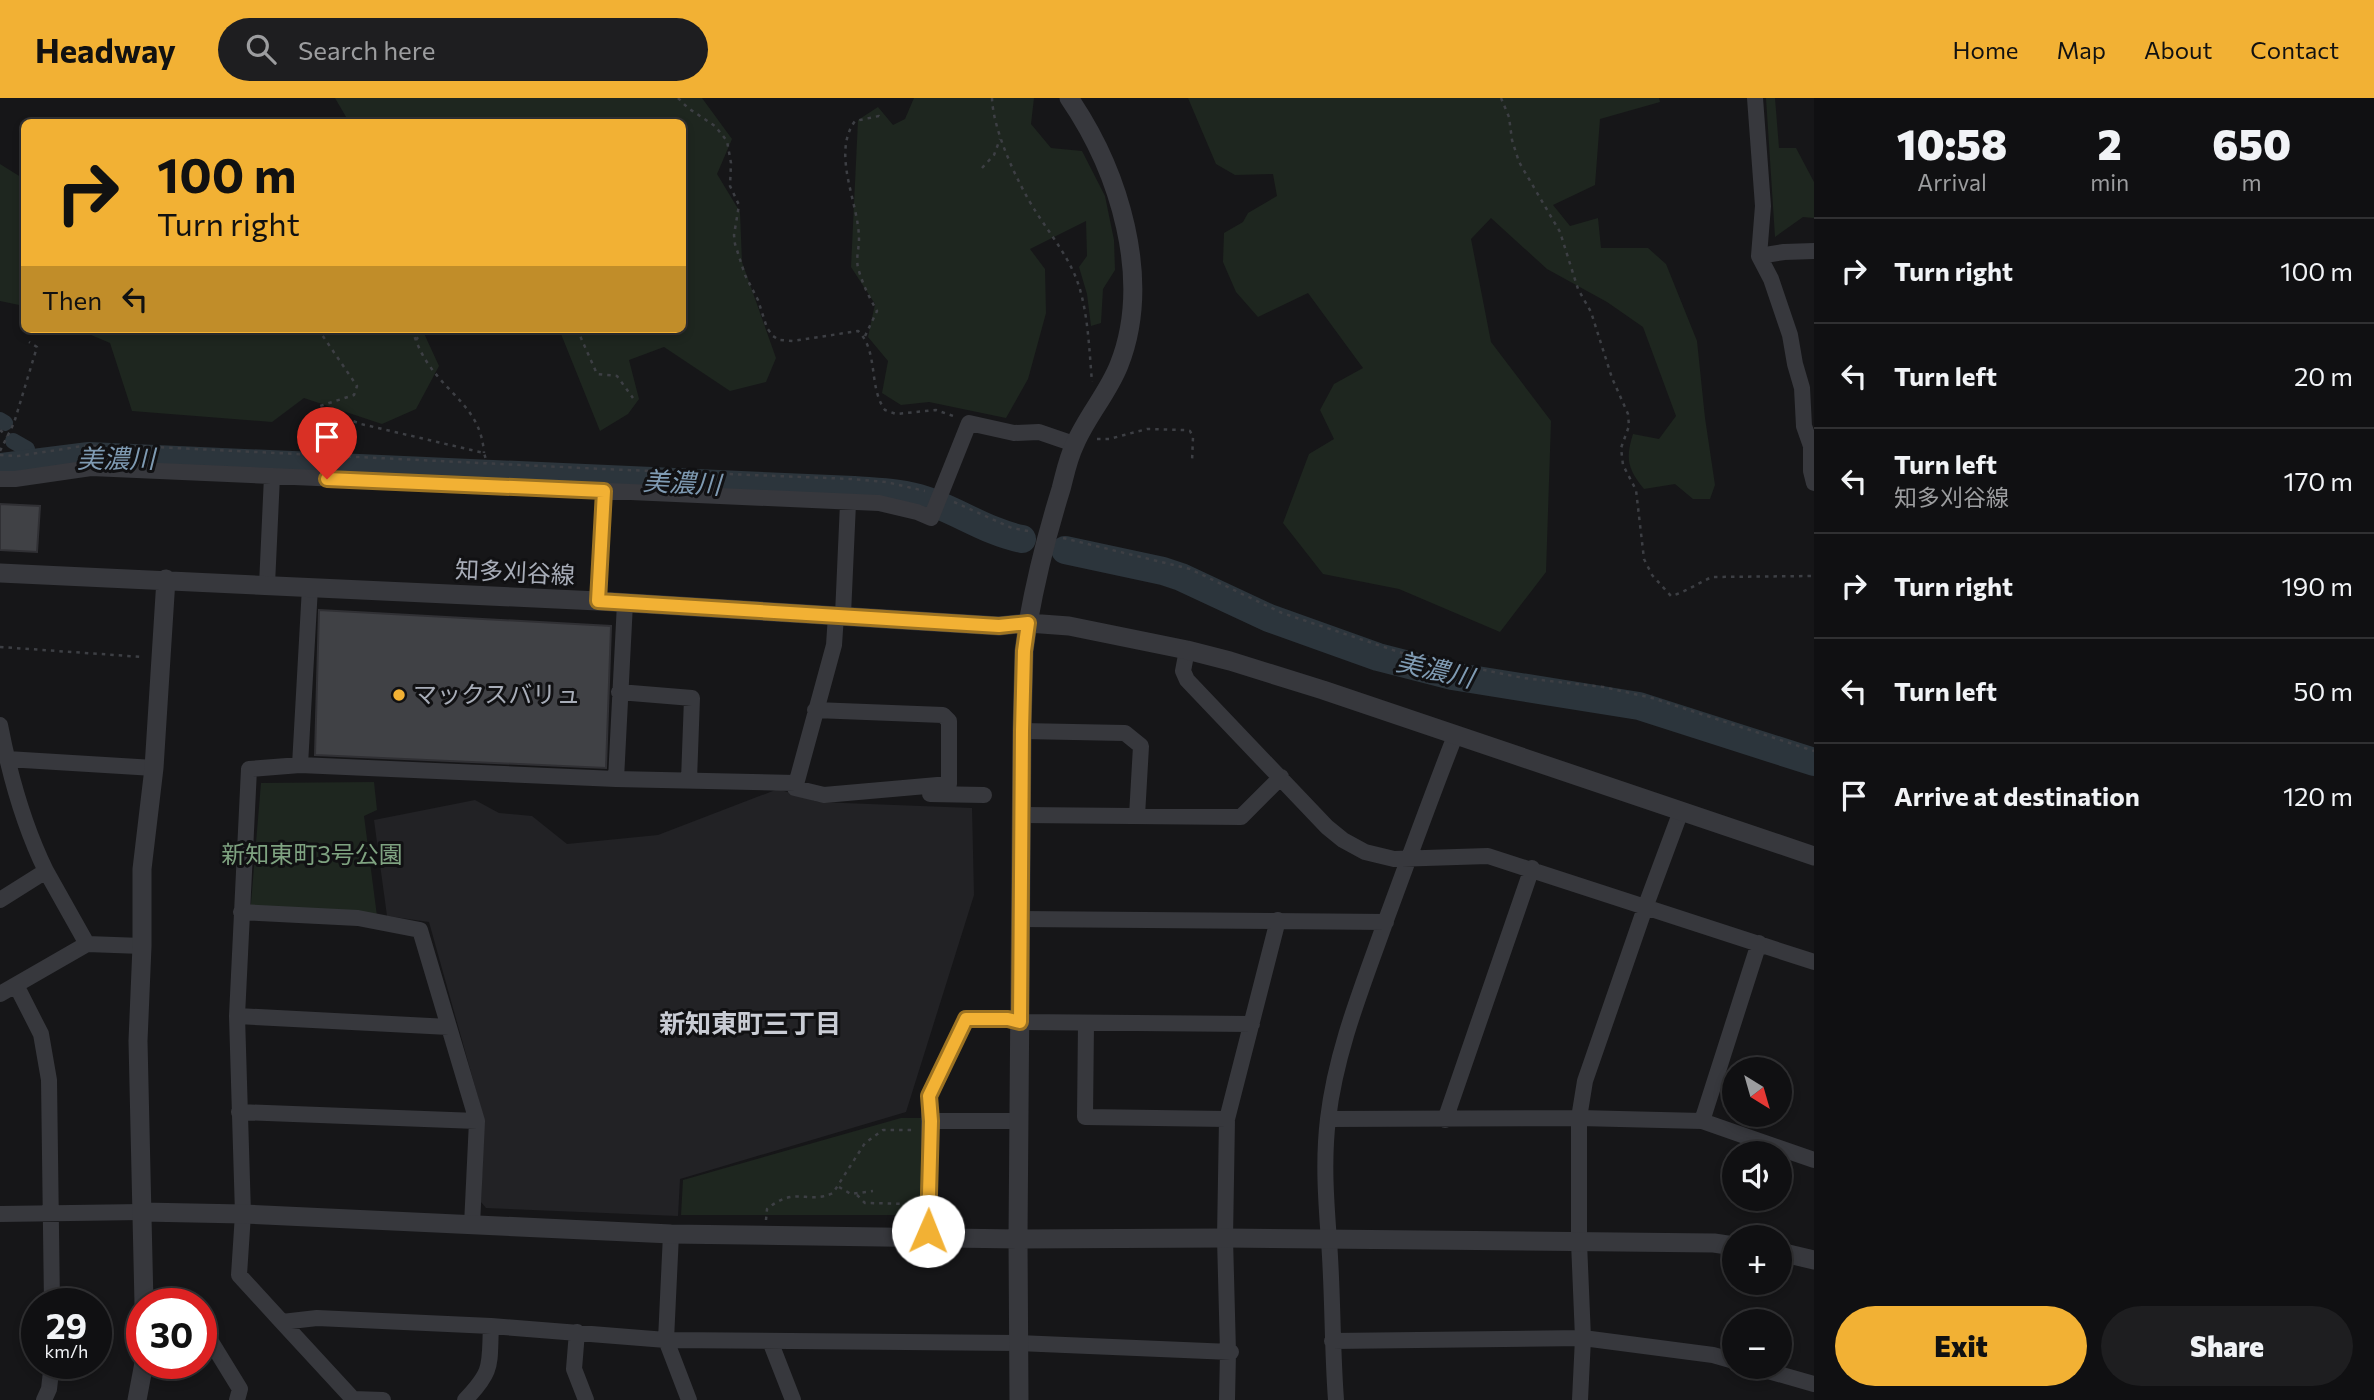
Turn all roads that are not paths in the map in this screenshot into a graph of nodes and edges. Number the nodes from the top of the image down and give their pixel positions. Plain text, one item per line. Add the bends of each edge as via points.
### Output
1 (1069, 98) edge
2 (1755, 98) edge
3 (1814, 251) edge
4 (1759, 256) junction
5 (1078, 438) junction
6 (272, 476) junction
7 (0, 479) edge
8 (1814, 483) edge
9 (604, 491) junction
10 (848, 503) junction
11 (0, 573) edge
12 (166, 579) junction
13 (267, 585) junction
14 (310, 587) junction
15 (598, 601) junction
16 (625, 603) junction
17 (839, 615) junction
18 (1028, 623) junction
19 (1187, 650) junction
20 (619, 692) junction
21 (815, 710) junction
22 (0, 725) edge
23 (1022, 731) junction
24 (1455, 736) junction
25 (7, 759) junction
26 (300, 765) junction
27 (154, 768) junction
28 (1281, 778) junction
29 (616, 779) junction
30 (689, 780) junction
31 (796, 783) junction
32 (921, 788) junction
33 (984, 795) dead end
34 (1681, 811) junction
35 (1023, 815) junction
36 (1137, 816) junction
37 (1814, 856) edge
38 (1408, 859) junction
39 (1532, 869) junction
40 (46, 871) junction
41 (0, 900) edge
42 (1646, 905) junction
43 (241, 912) junction
44 (1020, 919) junction
45 (1278, 920) junction
46 (1386, 922) junction
47 (1759, 943) junction
48 (87, 944) junction
49 (142, 946) junction
50 (1814, 962) edge
51 (16, 985) junction
52 (0, 995) edge
53 (237, 1016) junction
54 (1020, 1022) junction
55 (1086, 1023) junction
56 (1252, 1024) junction
57 (449, 1027) junction
58 (239, 1112) junction
59 (1579, 1118) junction
60 (1227, 1119) junction
61 (1328, 1119) junction
62 (1445, 1120) junction
63 (477, 1121) junction
64 (1020, 1121) junction
65 (1702, 1121) junction
66 (931, 1126) junction
67 (1814, 1159) edge
68 (142, 1212) junction
69 (52, 1213) junction
70 (0, 1214) edge
71 (243, 1214) junction
72 (472, 1225) junction
73 (671, 1234) junction
74 (929, 1238) junction
75 (1225, 1238) junction
76 (1018, 1239) junction
77 (1329, 1240) junction
78 (1579, 1242) junction
79 (1722, 1244) edge
80 (1792, 1255) edge
81 (1814, 1260) edge
82 (52, 1288) edge
83 (144, 1288) edge
84 (282, 1322) junction
85 (491, 1326) junction
86 (577, 1332) junction
87 (1583, 1338) junction
88 (666, 1340) junction
89 (1332, 1340) junction
90 (770, 1341) junction
91 (1018, 1343) junction
92 (217, 1352) edge
93 (1230, 1352) junction
94 (1722, 1358) edge
95 (1792, 1378) edge
96 (50, 1379) edge
97 (141, 1379) edge
98 (1814, 1384) edge
99 (44, 1400) edge
100 (137, 1400) edge
101 (237, 1400) edge
102 (383, 1400) edge
103 (465, 1400) edge
104 (586, 1400) edge
105 (689, 1400) edge
106 (793, 1400) edge
107 (1019, 1400) edge
108 (1227, 1400) edge
109 (1336, 1400) edge
110 (1580, 1400) edge

1 - 5 street via 1098,145 1117,196 1133,275 1132,321 1122,357
2 - 4 street via 1763,206
3 - 4 street
4 - 8 street via 1790,335
5 - 10 street via 1014,433 969,423 931,518 896,506
5 - 18 street via 1047,534
6 - 7 street via 91,468
6 - 9 street
6 - 13 street
9 - 10 street
9 - 15 street
10 - 17 street
11 - 12 street, 知多刈谷線
12 - 13 street, 知多刈谷線
12 - 27 street
13 - 14 street, 知多刈谷線
14 - 15 street, 知多刈谷線
14 - 26 street
15 - 16 street, 知多刈谷線
16 - 17 street, 知多刈谷線
16 - 20 street
17 - 18 street, 知多刈谷線 via 999,626
17 - 21 street
18 - 19 street, 知多刈谷線 via 1069,626
18 - 23 street
19 - 24 street, 知多刈谷線
19 - 28 street via 1183,671 1187,680
20 - 29 street
20 - 30 street via 692,698
21 - 31 street
21 - 32 street via 943,715 949,721 949,784
22 - 25 street
23 - 35 street
23 - 36 street via 1125,733 1141,746
24 - 34 street, 知多刈谷線
24 - 38 street
25 - 27 street
25 - 40 street via 19,808
26 - 29 street
26 - 43 street via 249,769
27 - 49 street via 142,869
28 - 36 street via 1241,817
28 - 38 street via 1343,839 1378,856
29 - 30 street
30 - 31 street
31 - 32 street via 795,788 824,795
32 - 33 street via 923,793
34 - 37 street, 知多刈谷線
34 - 42 street
35 - 36 street
35 - 44 street
38 - 39 street via 1488,856
38 - 46 street
39 - 42 street
39 - 62 street
40 - 41 street
40 - 48 street
42 - 47 street
42 - 59 street via 1585,1080
43 - 53 street
43 - 57 street via 358,918 420,930
44 - 45 street
44 - 54 street
45 - 46 street
45 - 56 street
46 - 61 street via 1336,1073
47 - 50 street
47 - 65 street
48 - 49 street
48 - 51 street
49 - 68 street via 138,1041
51 - 52 street
51 - 69 street via 41,1034 49,1080
53 - 57 street
53 - 58 street
54 - 55 street
54 - 64 street
54 - 66 street via 966,1019 929,1096
55 - 56 street
55 - 60 street via 1085,1117
56 - 60 street
57 - 63 street
58 - 63 street
58 - 71 street
59 - 62 street
59 - 65 street
59 - 78 street
60 - 75 street
61 - 62 street
61 - 77 street via 1325,1214
63 - 72 street
64 - 66 street
64 - 76 street
65 - 67 street
66 - 74 street
68 - 69 street
68 - 71 street
68 - 83 street
69 - 70 street
69 - 82 street
71 - 72 street
71 - 84 street via 239,1275
72 - 73 street
73 - 74 street
73 - 88 street
74 - 76 street
75 - 76 street
75 - 77 street
75 - 93 street
76 - 91 street
77 - 78 street
77 - 89 street
78 - 79 street
78 - 87 street
80 - 81 street
84 - 85 street via 317,1318
84 - 102 street via 353,1399
85 - 86 street
85 - 103 street via 489,1371
86 - 88 street
86 - 104 street via 574,1370
87 - 89 street
87 - 94 street
87 - 110 street
88 - 90 street
88 - 105 street
89 - 109 street
90 - 91 street
90 - 106 street
91 - 93 street
91 - 107 street
92 - 101 street via 240,1389
93 - 108 street
95 - 98 street
96 - 99 street
97 - 100 street

